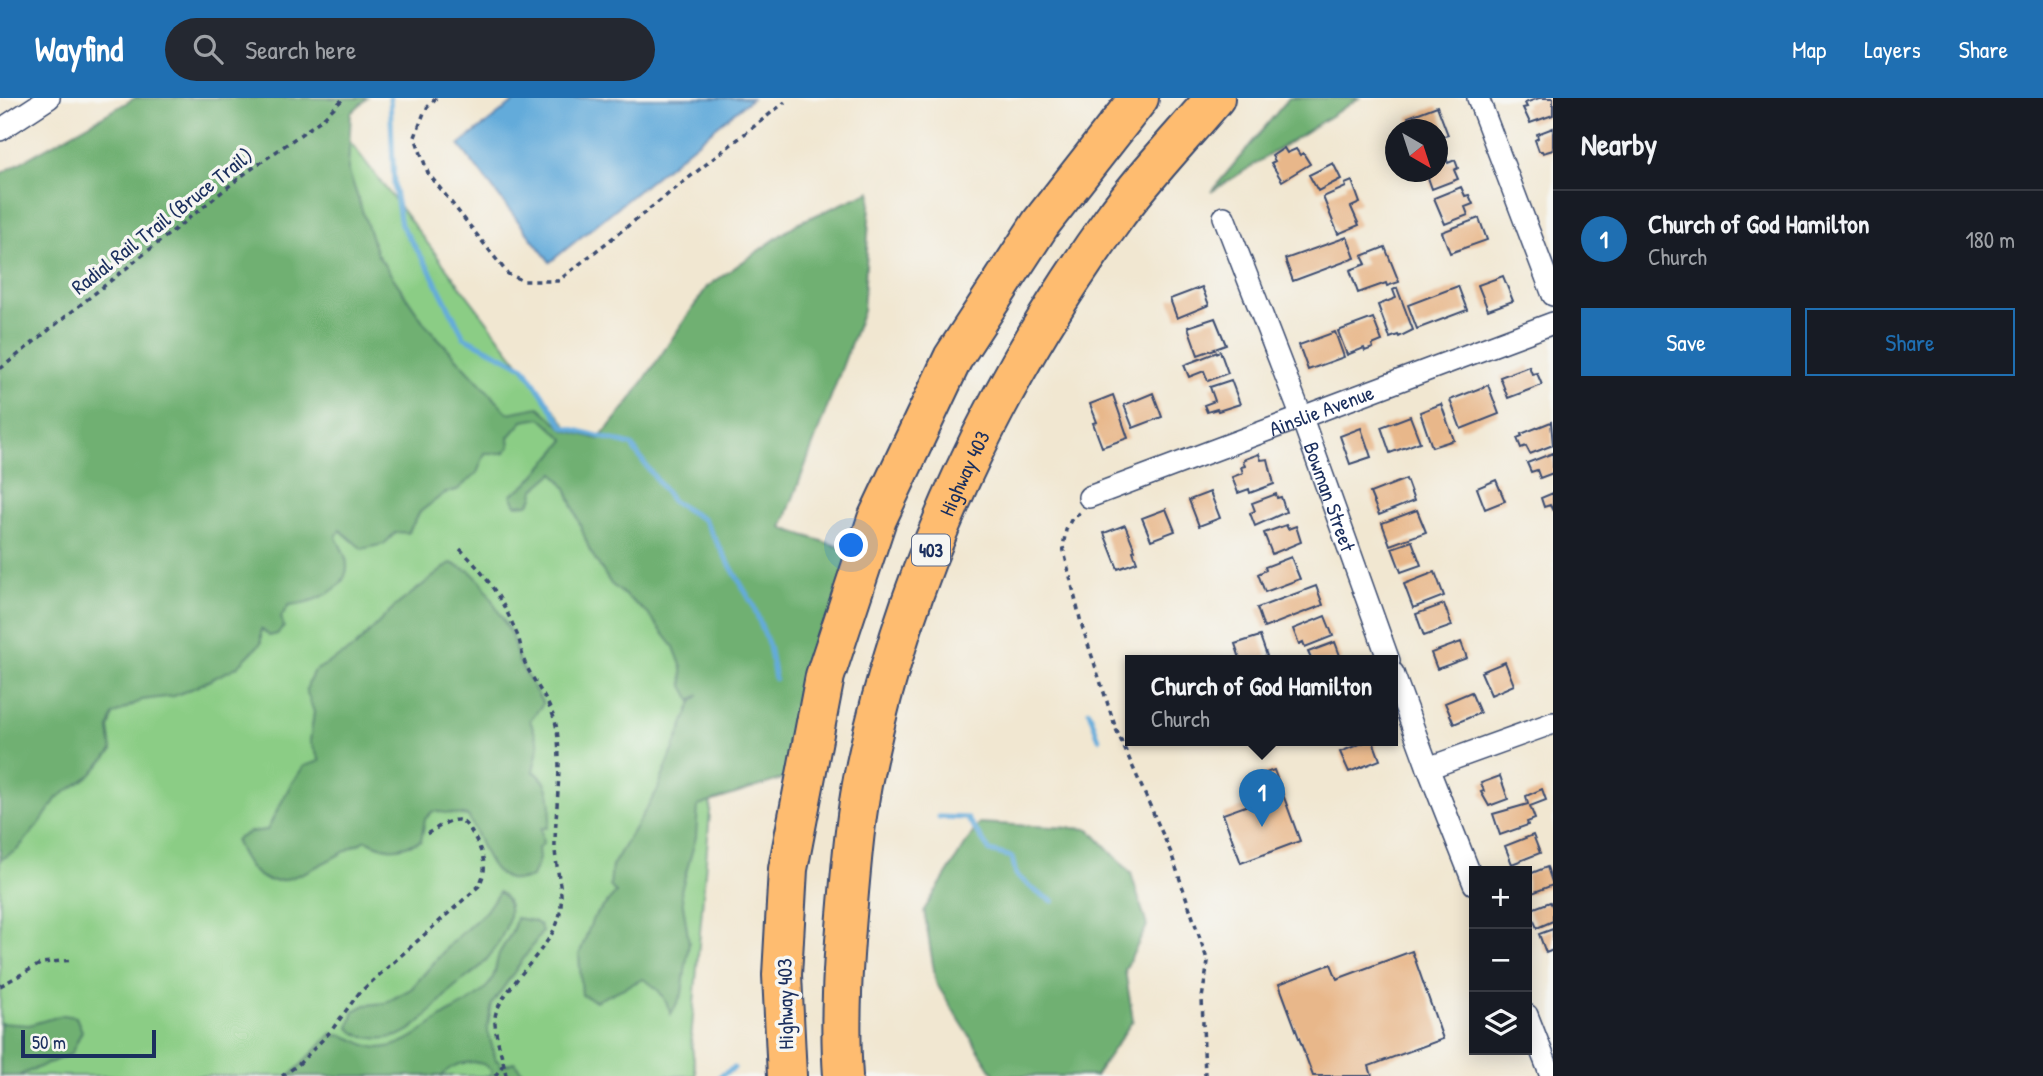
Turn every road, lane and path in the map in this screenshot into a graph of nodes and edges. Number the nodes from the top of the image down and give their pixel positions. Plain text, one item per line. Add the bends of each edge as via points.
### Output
1 (49, 98) edge
2 (344, 98) edge
3 (436, 98) edge
4 (1139, 98) edge
5 (1215, 98) edge
6 (1478, 98) edge
7 (785, 102) dead end
8 (0, 130) edge
9 (1224, 217) dead end
10 (1553, 295) edge
11 (1553, 323) edge
12 (0, 369) edge
13 (1301, 418) junction
14 (1085, 505) joint
15 (460, 549) dead end
16 (1387, 655) edge
17 (1398, 687) edge
18 (1553, 723) edge
19 (1428, 768) junction
20 (426, 834) dead end
21 (1469, 871) edge
22 (73, 960) dead end
23 (0, 986) edge
24 (1532, 1028) edge
25 (504, 1063) junction
26 (282, 1076) edge
27 (495, 1076) edge
28 (506, 1076) edge
29 (787, 1076) edge
30 (843, 1076) edge
31 (1205, 1076) edge
32 (1551, 1076) edge

1 - 8 street
2 - 12 path, Radial Rail Trail (Bruce Trail)
3 - 7 path via 425,110 415,136 428,173 508,274 524,281 558,281
4 - 29 highway, Highway 403 via 1041,223 953,358 877,519 825,676 788,869 782,975
5 - 30 highway, Highway 403 / 403 via 1115,216 1060,298 1012,377 940,525 885,685 865,766 844,944
6 - 10 street
9 - 13 street, Bowman Street
11 - 13 street, Ainslie Avenue
13 - 14 street, Ainslie Avenue
13 - 16 street, Bowman Street
14 - 31 path via 1071,520 1063,547 1081,622 1116,729 1171,853 1208,962 1202,998
15 - 25 path via 482,570 517,633 525,663 556,726 559,749 555,844 562,904 550,937 497,1011
17 - 19 street
18 - 19 street
19 - 21 street
20 - 26 path via 453,821 467,824 482,853 479,886 359,993 331,1031
22 - 23 path via 42,963
24 - 32 street
25 - 27 path
25 - 28 path

